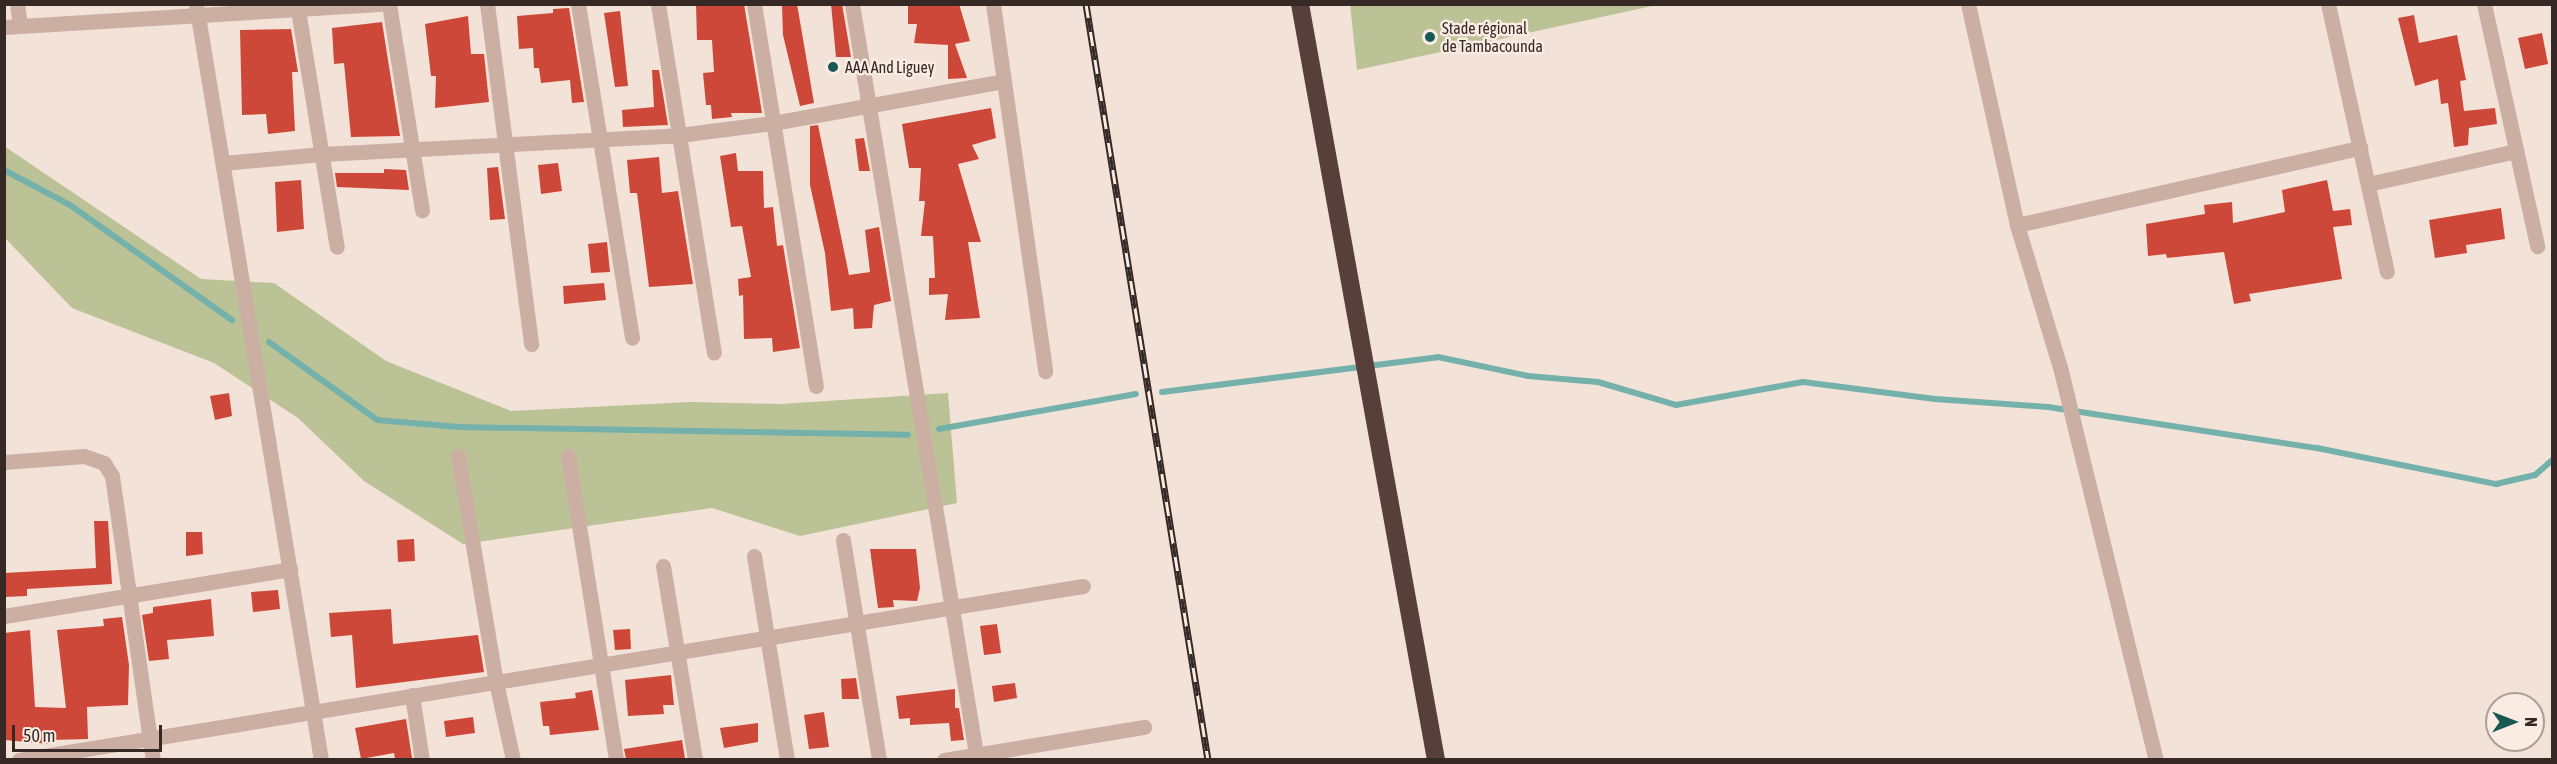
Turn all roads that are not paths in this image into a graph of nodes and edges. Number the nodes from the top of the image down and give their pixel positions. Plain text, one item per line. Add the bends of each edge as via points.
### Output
1 (17, 4) edge
2 (380, 4) edge
3 (388, 4) edge
4 (487, 4) edge
5 (578, 4) edge
6 (658, 4) edge
7 (754, 4) edge
8 (852, 4) edge
9 (993, 4) edge
10 (1300, 4) edge
11 (1968, 4) edge
12 (2328, 4) edge
13 (2484, 4) edge
14 (298, 7) edge
15 (197, 9) edge
16 (12, 26) edge
17 (1003, 81) junction
18 (869, 105) junction
19 (773, 123) junction
20 (679, 135) junction
21 (600, 139) junction
22 (507, 144) junction
23 (2360, 148) junction
24 (412, 149) junction
25 (2516, 151) junction
26 (322, 154) junction
27 (223, 163) junction
28 (2368, 184) junction
29 (422, 210) dead end
30 (2017, 225) junction
31 (2537, 246) dead end
32 (337, 248) dead end
33 (2387, 272) dead end
34 (632, 338) dead end
35 (531, 344) dead end
36 (714, 353) dead end
37 (1045, 371) dead end
38 (816, 386) dead end
39 (459, 456) dead end
40 (568, 456) dead end
41 (4, 462) edge
42 (843, 540) dead end
43 (754, 556) dead end
44 (663, 566) dead end
45 (290, 569) junction
46 (1083, 586) dead end
47 (126, 596) junction
48 (952, 607) junction
49 (4, 616) edge
50 (857, 623) junction
51 (767, 637) junction
52 (678, 652) junction
53 (601, 665) junction
54 (495, 682) junction
55 (412, 696) junction
56 (313, 712) junction
57 (1144, 727) dead end
58 (150, 738) junction
59 (976, 757) edge
60 (19, 759) edge
61 (153, 759) edge
62 (321, 759) edge
63 (422, 759) edge
64 (513, 759) edge
65 (616, 759) edge
66 (695, 759) edge
67 (787, 759) edge
68 (879, 759) edge
69 (944, 759) edge
70 (1436, 759) edge
71 (2156, 759) edge

1 - 16 street
2 - 14 street
3 - 24 street
4 - 22 street
5 - 21 street
6 - 20 street
7 - 19 street
8 - 18 street
9 - 17 street
10 - 70 highway
11 - 30 street
12 - 23 street
13 - 25 street
14 - 15 street
14 - 26 street
15 - 16 street
15 - 27 street
17 - 18 street
17 - 37 street
18 - 19 street
18 - 48 street
19 - 20 street
19 - 38 street
20 - 21 street
20 - 36 street
21 - 22 street
21 - 34 street
22 - 24 street
22 - 35 street
23 - 28 street
23 - 30 street
24 - 26 street
24 - 29 street
25 - 28 street
25 - 31 street
26 - 27 street
26 - 32 street
27 - 45 street
28 - 33 street
30 - 71 street via 2061,371
39 - 54 street
40 - 53 street
41 - 47 street via 84,456 104,463 112,477
42 - 50 street
43 - 51 street
44 - 52 street
45 - 47 street
45 - 56 street
46 - 48 street
47 - 49 street
47 - 58 street
48 - 50 street
48 - 59 street
50 - 51 street
50 - 68 street
51 - 52 street
51 - 67 street
52 - 53 street
52 - 66 street
53 - 54 street
53 - 65 street
54 - 55 street
54 - 64 street
55 - 56 street
55 - 63 street
56 - 58 street
56 - 62 street
57 - 59 street
58 - 60 street
58 - 61 street
59 - 69 street

